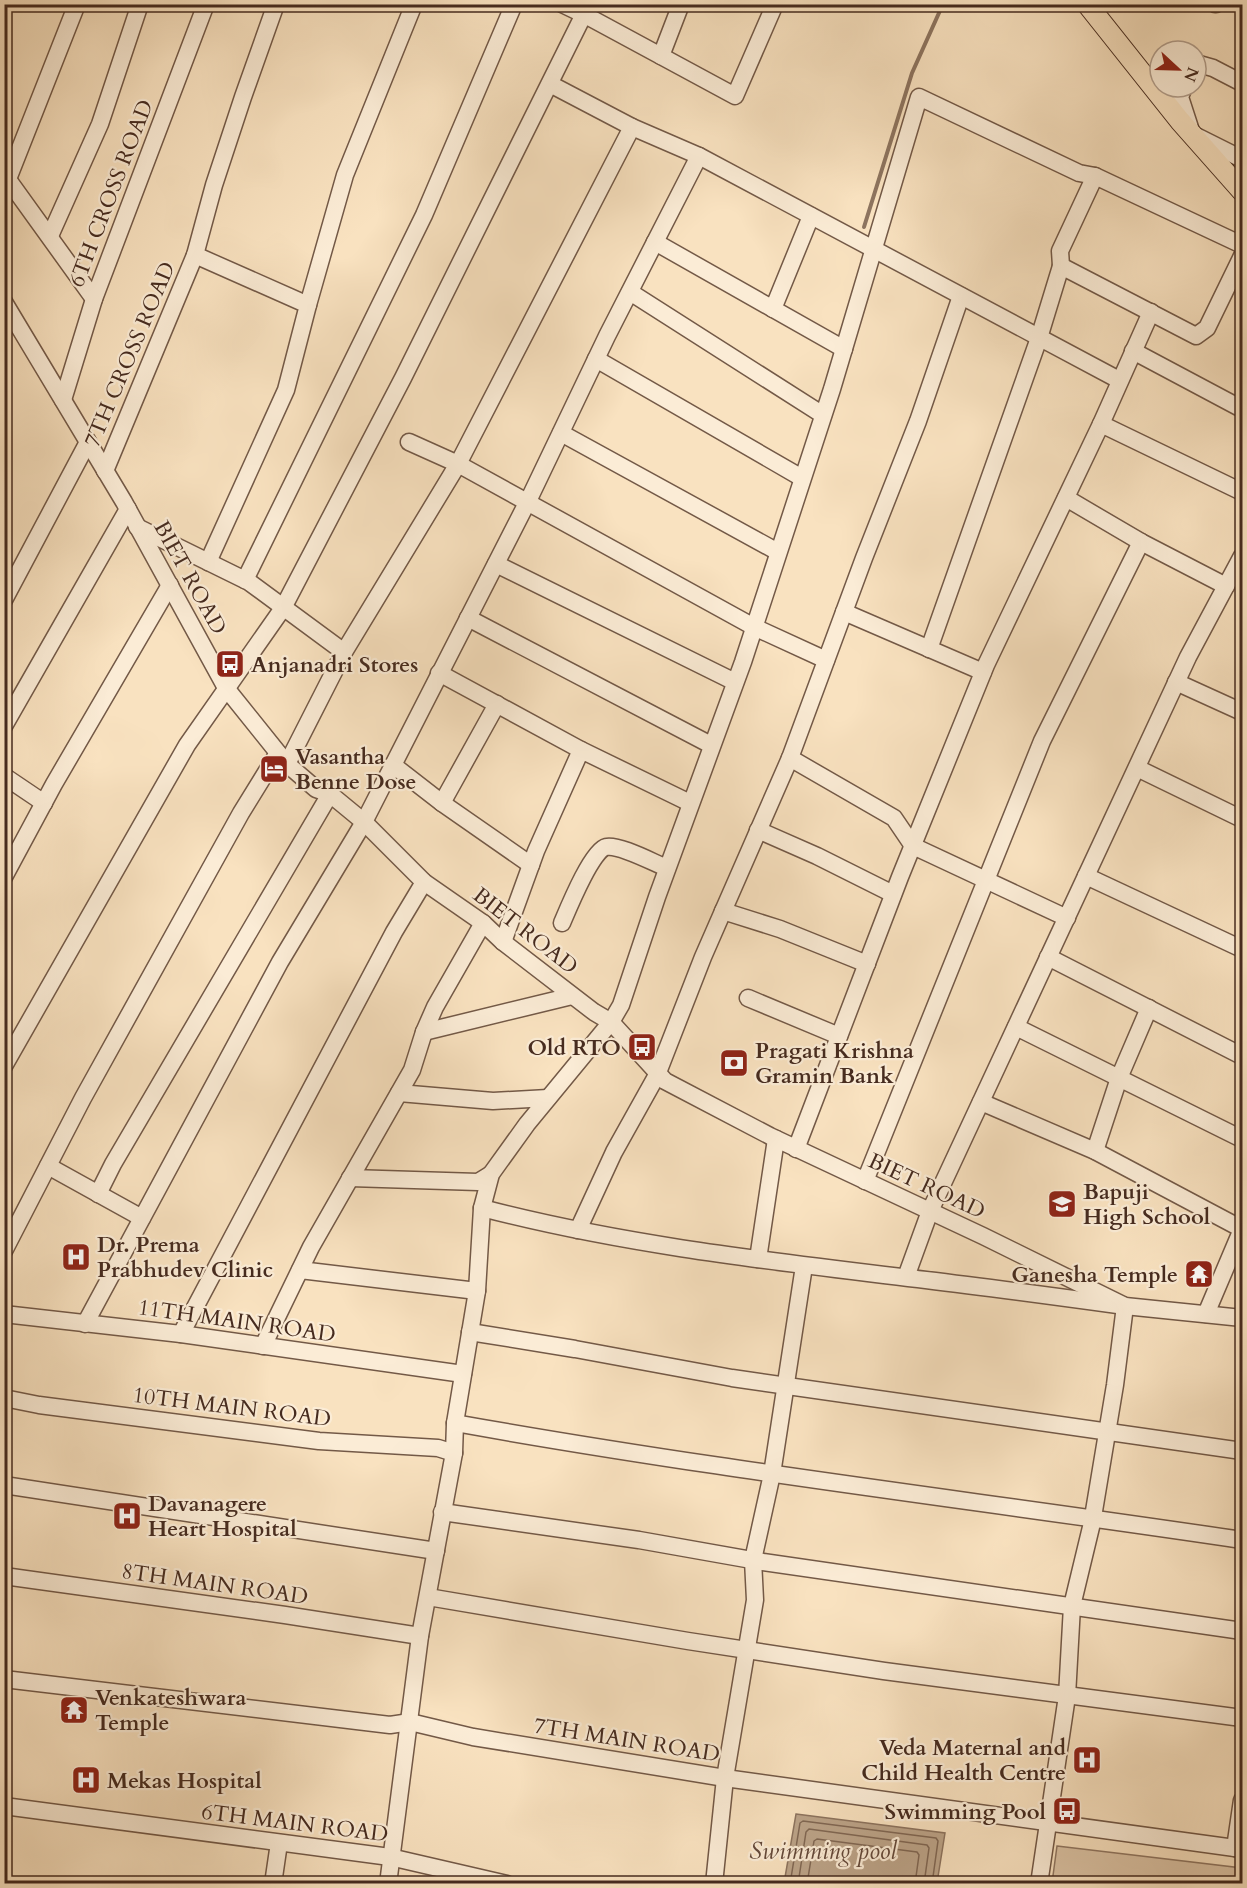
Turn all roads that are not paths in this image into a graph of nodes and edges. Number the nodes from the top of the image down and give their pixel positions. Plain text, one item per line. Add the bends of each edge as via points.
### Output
1 (77, 4) edge
2 (140, 4) edge
3 (206, 4) edge
4 (276, 4) edge
5 (414, 4) edge
6 (514, 4) edge
7 (562, 4) edge
8 (681, 4) edge
9 (775, 4) edge
10 (1087, 4) edge
11 (587, 10) edge
12 (661, 56) junction
13 (1208, 67) edge
14 (1242, 83) edge
15 (550, 84) junction
16 (1181, 99) edge
17 (632, 127) junction
18 (1192, 134) junction
19 (699, 156) junction
20 (1242, 159) edge
21 (6, 176) edge
22 (1095, 176) junction
23 (1242, 191) edge
24 (811, 216) junction
25 (50, 236) junction
26 (655, 242) junction
27 (1242, 245) edge
28 (873, 250) junction
29 (195, 255) junction
30 (1242, 256) edge
31 (1061, 266) junction
32 (630, 292) junction
33 (961, 296) junction
34 (94, 299) junction
35 (4, 302) edge
36 (308, 305) junction
37 (773, 309) junction
38 (1151, 312) junction
39 (1039, 338) junction
40 (844, 349) junction
41 (1133, 351) junction
42 (596, 359) junction
43 (1119, 380) junction
44 (63, 400) junction
45 (1242, 409) edge
46 (823, 415) junction
47 (1101, 424) junction
48 (561, 433) junction
49 (88, 442) junction
50 (409, 442) dead end
51 (458, 464) junction
52 (105, 471) junction
53 (802, 478) junction
54 (1242, 492) edge
55 (1066, 498) junction
56 (527, 503) junction
57 (128, 509) junction
58 (137, 527) junction
59 (1141, 542) junction
60 (778, 552) junction
61 (1242, 556) edge
62 (208, 562) junction
63 (496, 564) junction
64 (245, 580) junction
65 (170, 585) junction
66 (1226, 586) junction
67 (4, 600) edge
68 (283, 608) junction
69 (844, 612) junction
70 (468, 618) junction
71 (754, 627) junction
72 (929, 649) junction
73 (344, 652) junction
74 (826, 660) junction
75 (983, 672) junction
76 (440, 673) junction
77 (735, 682) junction
78 (1176, 682) junction
79 (226, 688) junction
80 (497, 704) junction
81 (1242, 712) edge
82 (4, 726) edge
83 (711, 745) junction
84 (581, 750) junction
85 (282, 758) junction
86 (790, 758) junction
87 (393, 765) junction
88 (1137, 768) junction
89 (4, 776) edge
90 (330, 794) junction
91 (44, 803) junction
92 (442, 803) junction
93 (690, 803) junction
94 (1242, 819) edge
95 (364, 822) junction
96 (758, 830) junction
97 (913, 846) junction
98 (531, 865) junction
99 (667, 868) junction
100 (6, 871) edge
101 (1086, 876) junction
102 (987, 881) junction
103 (424, 882) junction
104 (893, 894) junction
105 (723, 911) junction
106 (1067, 918) junction
107 (483, 922) junction
108 (562, 923) dead end
109 (502, 942) junction
110 (1242, 949) edge
111 (1048, 957) junction
112 (867, 964) junction
113 (572, 996) junction
114 (748, 998) dead end
115 (1149, 1008) junction
116 (611, 1022) junction
117 (1016, 1027) junction
118 (424, 1032) junction
119 (839, 1036) junction
120 (1242, 1056) edge
121 (5, 1062) edge
122 (657, 1075) junction
123 (1119, 1078) junction
124 (399, 1093) junction
125 (548, 1098) junction
126 (981, 1102) junction
127 (776, 1139) junction
128 (1242, 1139) edge
129 (796, 1149) junction
130 (1095, 1151) junction
131 (48, 1166) junction
132 (491, 1174) junction
133 (350, 1178) junction
134 (865, 1181) junction
135 (98, 1194) junction
136 (482, 1208) junction
137 (930, 1211) junction
138 (142, 1218) junction
139 (578, 1230) junction
140 (4, 1251) edge
141 (758, 1259) junction
142 (804, 1266) junction
143 (300, 1270) junction
144 (906, 1277) junction
145 (477, 1291) junction
146 (1125, 1306) junction
147 (4, 1314) edge
148 (1206, 1314) junction
149 (1242, 1318) edge
150 (85, 1324) junction
151 (470, 1332) junction
152 (181, 1334) junction
153 (262, 1346) junction
154 (463, 1374) junction
155 (785, 1385) junction
156 (4, 1398) edge
157 (455, 1423) junction
158 (1107, 1430) junction
159 (1242, 1451) edge
160 (454, 1453) junction
161 (772, 1474) junction
162 (4, 1485) edge
163 (442, 1512) junction
164 (1092, 1518) junction
165 (1242, 1540) edge
166 (436, 1551) junction
167 (753, 1560) junction
168 (4, 1576) edge
169 (428, 1597) junction
170 (1072, 1606) junction
171 (1242, 1631) edge
172 (420, 1636) junction
173 (746, 1650) junction
174 (4, 1679) edge
175 (1067, 1696) junction
176 (1242, 1718) edge
177 (410, 1722) junction
178 (725, 1778) junction
179 (1242, 1800) edge
180 (4, 1806) edge
181 (1049, 1823) junction
182 (279, 1843) junction
183 (1239, 1848) edge
184 (390, 1857) junction
185 (273, 1884) edge
186 (388, 1884) edge
187 (507, 1884) edge
188 (714, 1884) edge
189 (1039, 1884) edge

1 - 21 street
2 - 25 street via 100,123
3 - 34 street, 6TH CROSS ROAD
4 - 29 street, 7TH CROSS ROAD via 214,185
5 - 36 street via 345,175
6 - 64 street via 424,215
7 - 11 street
8 - 12 street
9 - 12 street via 735,96
10 - 18 main road
11 - 12 street
11 - 15 street
13 - 14 street
15 - 17 street
15 - 68 street
16 - 18 street
17 - 19 street
17 - 51 street
18 - 20 street
18 - 23 main road
19 - 24 street
19 - 26 street
21 - 25 street
22 - 27 street
22 - 28 street via 1078,173 919,98
22 - 31 street via 1060,251
24 - 28 street
24 - 37 street
25 - 34 street
26 - 32 street
26 - 37 street
28 - 33 street
28 - 40 street
29 - 36 street
29 - 52 street, 7TH CROSS ROAD
30 - 38 street via 1207,328 1196,336
31 - 38 street
31 - 39 street
32 - 42 street
32 - 46 street
33 - 39 street
33 - 69 street via 918,421
34 - 44 street, 6TH CROSS ROAD
35 - 44 street, BIET ROAD
36 - 62 street via 286,390
37 - 40 street
38 - 41 street
39 - 43 street
39 - 72 street
40 - 46 street
41 - 43 street
41 - 45 street
42 - 48 street
42 - 53 street
43 - 47 street
44 - 49 street, BIET ROAD
46 - 53 street
47 - 54 street
47 - 55 street
48 - 56 street
48 - 60 street
49 - 52 street, BIET ROAD
49 - 67 street
50 - 51 street
51 - 56 street
51 - 73 street
52 - 57 street, BIET ROAD
53 - 60 street
55 - 59 street
55 - 75 street
56 - 63 street
56 - 71 street
57 - 58 street, BIET ROAD
57 - 82 street
58 - 62 street
58 - 65 street, BIET ROAD
59 - 66 street
59 - 102 street via 1042,741
60 - 71 street
61 - 66 street
62 - 64 street
63 - 70 street
63 - 77 street
64 - 68 street
65 - 79 street, BIET ROAD
65 - 91 street
66 - 78 street
68 - 73 street
68 - 79 street
69 - 72 street
69 - 74 street
70 - 76 street
70 - 83 street
71 - 74 street
71 - 77 street
72 - 75 street
73 - 85 street
74 - 86 street
75 - 97 street
76 - 80 street
76 - 87 street
77 - 83 street
78 - 81 street
78 - 88 street
79 - 85 street, BIET ROAD
79 - 121 street via 187,745
80 - 84 street
80 - 92 street
83 - 93 street
84 - 93 street
84 - 98 street
85 - 90 street, BIET ROAD via 316,789
85 - 131 street via 241,813
86 - 96 street
86 - 97 street via 894,818
87 - 92 street
87 - 95 street
88 - 94 street
88 - 101 street
89 - 91 street
90 - 95 street, BIET ROAD
90 - 135 street
91 - 100 street
92 - 98 street
93 - 99 street
95 - 103 street, BIET ROAD
95 - 138 street via 280,962
96 - 104 street
96 - 105 street
97 - 102 street
97 - 104 street
98 - 109 street
99 - 108 street via 607,846 587,869
99 - 116 street via 621,1005
101 - 106 street
101 - 110 street
102 - 106 street
102 - 134 street
103 - 107 street, BIET ROAD
103 - 152 street
104 - 112 street
105 - 112 street
105 - 122 street
106 - 111 street
107 - 109 street, BIET ROAD
107 - 118 street
109 - 113 street, BIET ROAD
111 - 115 street
111 - 117 street
112 - 119 street
113 - 116 street, BIET ROAD
113 - 118 street
114 - 119 street
115 - 120 street
115 - 123 street
116 - 122 street, BIET ROAD
116 - 125 street
117 - 123 street
117 - 126 street
118 - 124 street via 412,1070
119 - 129 street
122 - 127 street, BIET ROAD
122 - 139 street via 614,1152
123 - 128 street
123 - 130 street
124 - 125 street via 493,1101
124 - 133 street
125 - 132 street
126 - 130 street
126 - 137 street
127 - 129 street, BIET ROAD
127 - 141 street
129 - 134 street, BIET ROAD
130 - 148 street via 1242,1229
131 - 135 street
131 - 140 street
132 - 133 street via 478,1182
132 - 136 street
133 - 143 street
134 - 137 street, BIET ROAD
135 - 138 street
136 - 139 street
136 - 145 street
137 - 144 street
137 - 146 street, BIET ROAD
138 - 150 street
139 - 141 street
141 - 142 street
142 - 144 street
142 - 155 street
143 - 145 street
143 - 153 street
144 - 146 street
145 - 151 street
146 - 148 street, BIET ROAD
146 - 158 street
147 - 150 street, 11TH MAIN ROAD
148 - 149 street, BIET ROAD
150 - 152 street, 11TH MAIN ROAD
151 - 154 street
151 - 155 street
152 - 153 street, 11TH MAIN ROAD
153 - 154 street, 11TH MAIN ROAD
154 - 157 street
155 - 158 street
155 - 161 street
156 - 160 street, 10TH MAIN ROAD via 308,1440 438,1448
157 - 160 street
157 - 161 street
158 - 159 street
158 - 164 street
160 - 163 street
161 - 164 street
161 - 167 street
162 - 166 street
163 - 166 street
163 - 167 street
164 - 165 street
164 - 170 street
166 - 169 street
167 - 170 street
167 - 173 street via 755,1600
168 - 172 street, 8TH MAIN ROAD
169 - 172 street
169 - 173 street
170 - 171 street
170 - 175 street
172 - 177 street
173 - 175 street
173 - 178 street
174 - 177 street, 7TH MAIN ROAD via 390,1725
175 - 176 street
175 - 181 street
177 - 178 street, 7TH MAIN ROAD via 473,1737
177 - 184 street
178 - 181 street, 7TH MAIN ROAD
178 - 188 street
179 - 183 street
180 - 182 street, 6TH MAIN ROAD
181 - 183 street, 7TH MAIN ROAD
181 - 189 street
182 - 184 street, 6TH MAIN ROAD
182 - 185 street
184 - 186 street
184 - 187 street, 6TH MAIN ROAD

